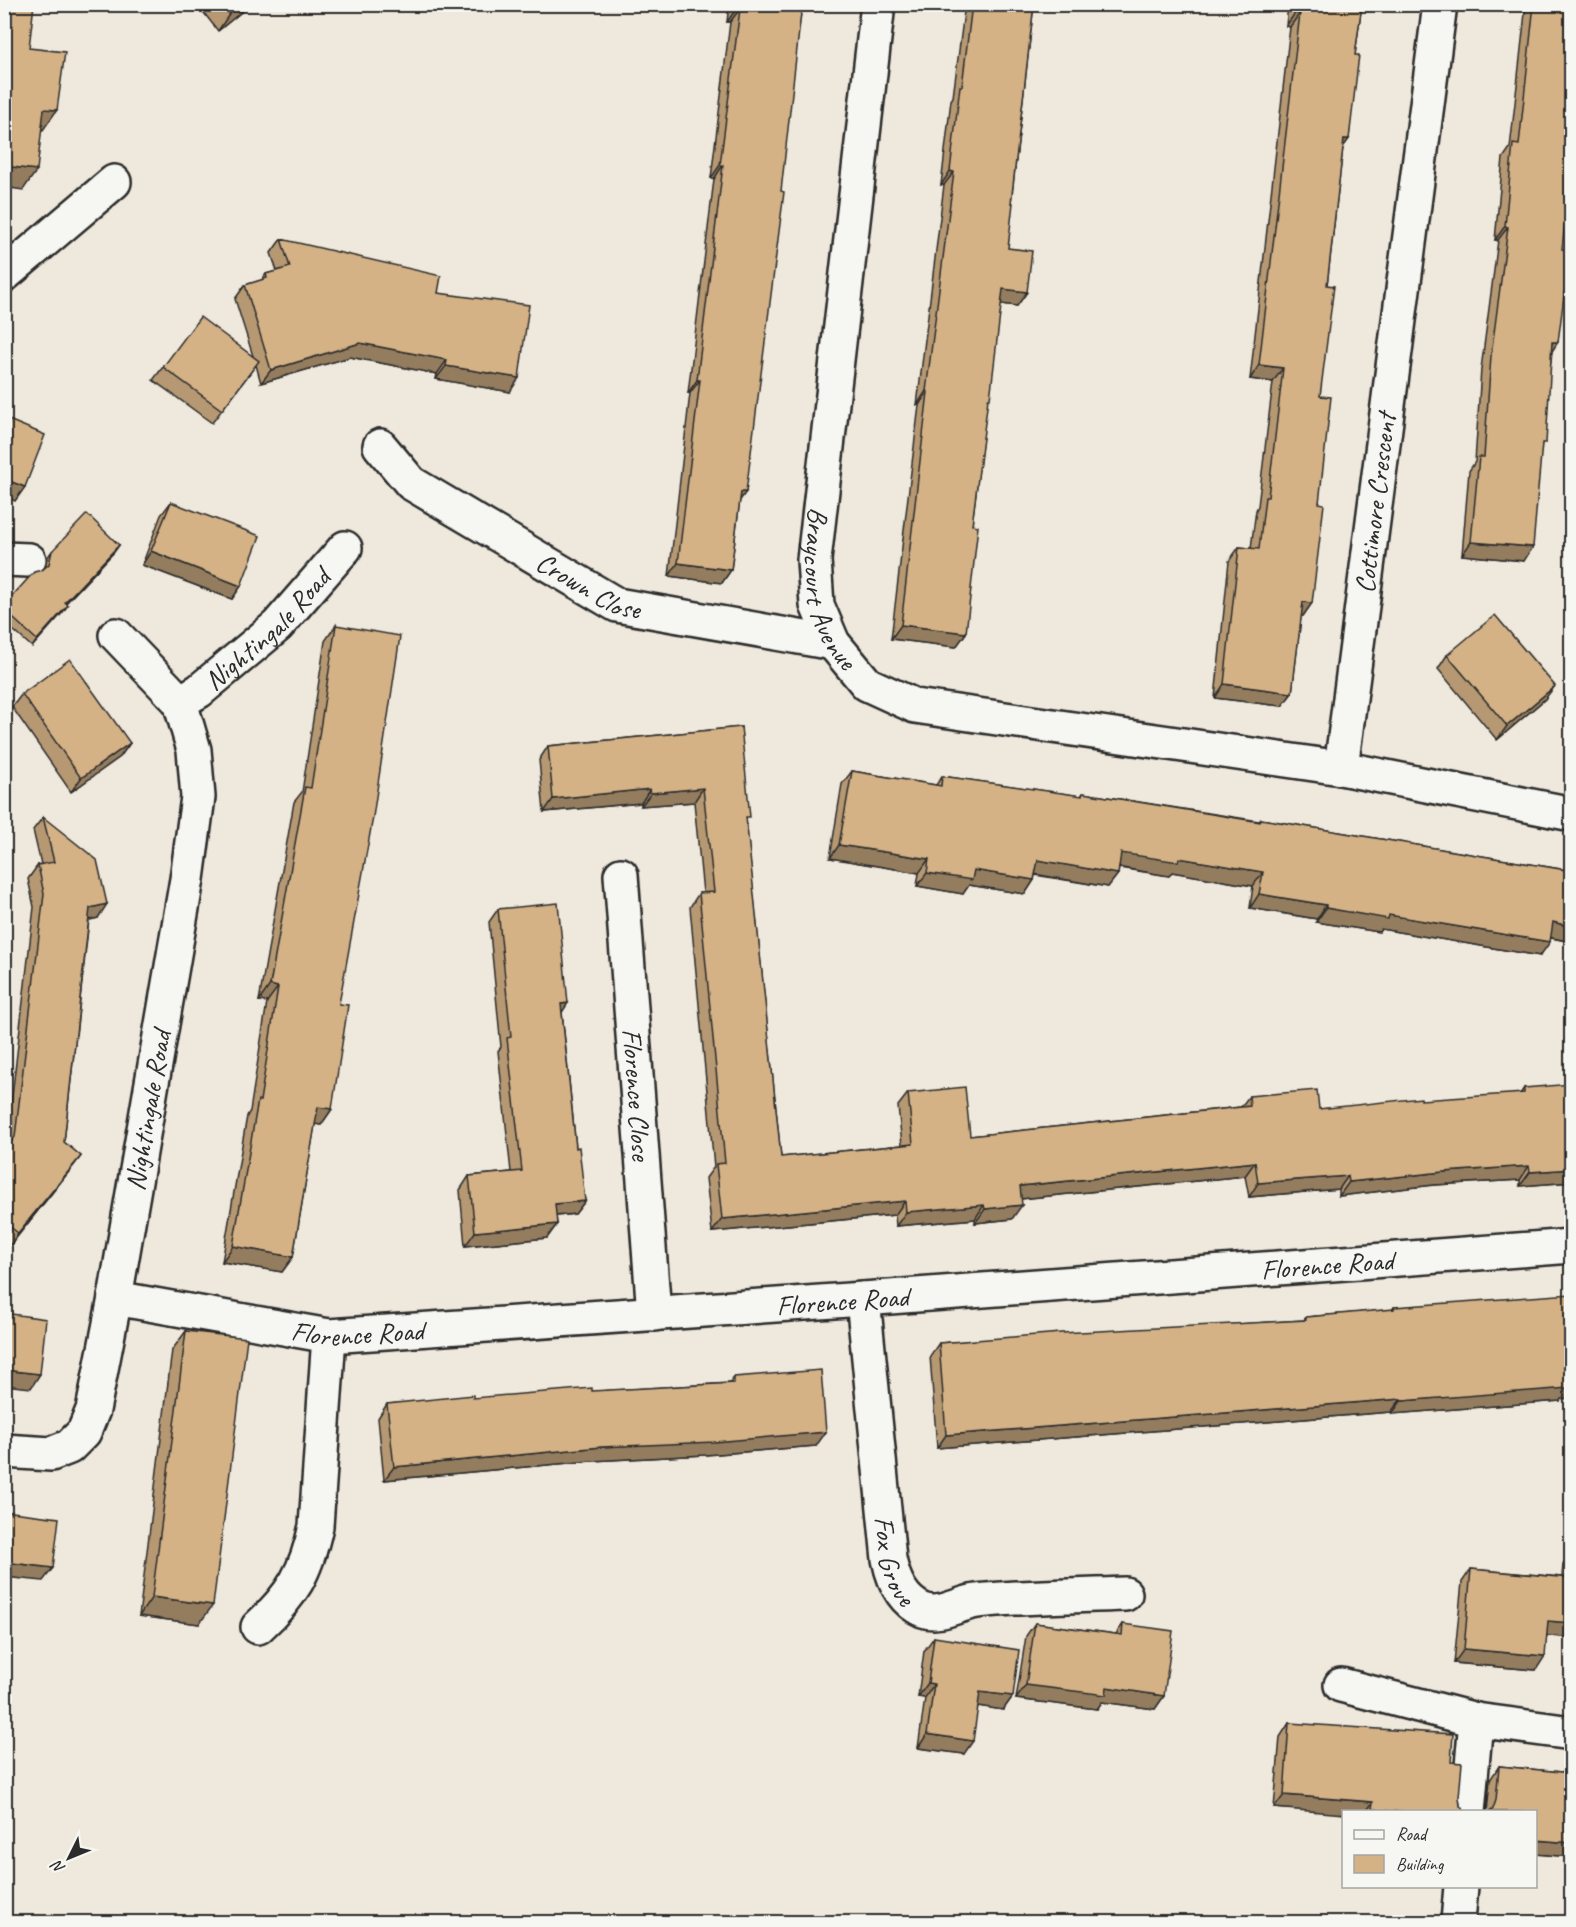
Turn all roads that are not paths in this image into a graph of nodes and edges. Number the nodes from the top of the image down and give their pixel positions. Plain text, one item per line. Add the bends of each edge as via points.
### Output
1 (878, 4) edge
2 (1440, 4) edge
3 (114, 182) dead end
4 (4, 275) edge
5 (380, 446) dead end
6 (345, 548) dead end
7 (116, 635) dead end
8 (834, 643) junction
9 (180, 702) junction
10 (1341, 768) junction
11 (1572, 814) edge
12 (621, 875) dead end
13 (1572, 1246) edge
14 (115, 1298) junction
15 (863, 1299) junction
16 (654, 1314) junction
17 (329, 1336) junction
18 (4, 1451) edge
19 (1125, 1594) dead end
20 (258, 1627) dead end
21 (1341, 1685) dead end
22 (1476, 1720) junction
23 (1572, 1732) edge
24 (1468, 1810) edge
25 (1461, 1888) edge
26 (1458, 1923) edge

1 - 8 street, Braycourt Avenue via 814,560 817,605
2 - 10 street, Cottimore Crescent
3 - 4 street
5 - 8 street, Crown Close via 411,483 617,605
6 - 9 street, Nightingale Road via 277,626 199,691
7 - 9 street, Nightingale Road
8 - 10 street, Braycourt Avenue via 867,684 915,706
9 - 14 street, Nightingale Road via 194,750 198,796
10 - 11 street
12 - 16 street, Florence Close
13 - 15 street, Florence Road
14 - 17 street, Florence Road
14 - 18 street, Nightingale Road via 93,1410 84,1431 69,1447 51,1454
15 - 16 street, Florence Road
15 - 19 street, Fox Grove via 889,1559 892,1576 911,1604 926,1611 944,1611 993,1600
16 - 17 street, Florence Road
17 - 20 street via 316,1526 309,1556 280,1607
21 - 22 street
22 - 23 street
22 - 24 street
25 - 26 street

